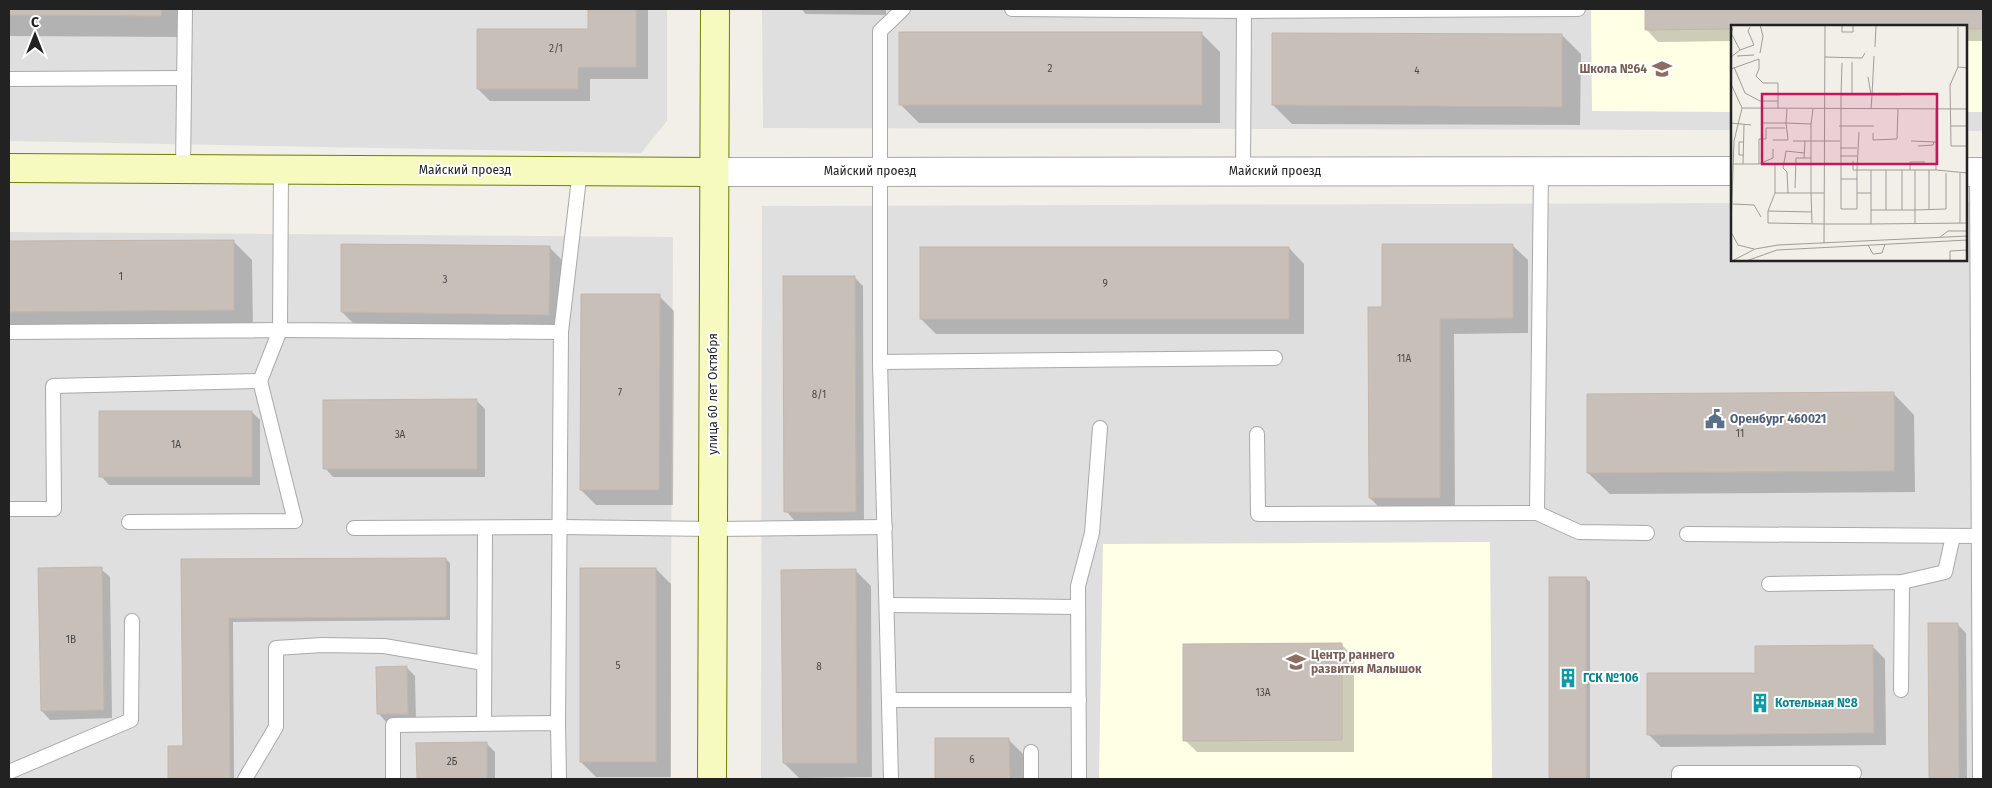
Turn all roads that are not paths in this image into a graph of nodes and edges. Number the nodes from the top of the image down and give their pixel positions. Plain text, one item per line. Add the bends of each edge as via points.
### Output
1 (185, 9) edge
2 (715, 9) edge
3 (903, 9) edge
4 (1012, 9) edge
5 (1028, 9) edge
6 (1245, 10) edge
7 (1578, 10) edge
8 (9, 78) edge
9 (183, 78) junction
10 (9, 168) edge
11 (182, 169) junction
12 (281, 169) junction
13 (580, 170) junction
14 (880, 170) junction
15 (1243, 171) junction
16 (1541, 171) junction
17 (1731, 171) edge
18 (714, 172) junction
19 (1975, 172) edge
20 (280, 330) junction
21 (9, 332) edge
22 (561, 332) junction
23 (1275, 358) dead end
24 (880, 362) junction
25 (260, 381) junction
26 (1100, 428) dead end
27 (1257, 434) dead end
28 (9, 509) edge
29 (1537, 513) junction
30 (129, 522) dead end
31 (560, 527) junction
32 (885, 527) junction
33 (354, 528) dead end
34 (485, 528) junction
35 (713, 528) junction
36 (1647, 533) dead end
37 (1687, 534) dead end
38 (1953, 536) junction
39 (1979, 536) junction
40 (1902, 582) junction
41 (1769, 584) dead end
42 (888, 605) junction
43 (1078, 607) junction
44 (132, 621) dead end
45 (484, 663) junction
46 (1901, 690) dead end
47 (890, 700) junction
48 (1079, 700) junction
49 (484, 723) junction
50 (558, 723) junction
51 (1031, 752) dead end
52 (9, 772) edge
53 (1854, 773) dead end
54 (244, 779) edge
55 (393, 779) edge
56 (559, 779) edge
57 (712, 779) edge
58 (891, 779) edge
59 (1031, 779) edge
60 (1080, 779) edge
61 (1679, 779) edge
62 (1980, 779) edge

1 - 9 lane
2 - 18 main road, улица 60 лет Октября
3 - 14 lane via 880,31
4 - 5 lane
5 - 6 lane
6 - 7 lane
6 - 15 lane
8 - 9 lane
9 - 11 lane
10 - 11 main road, Майский проезд
11 - 12 main road, Майский проезд
12 - 13 main road, Майский проезд
12 - 20 lane
13 - 18 main road, Майский проезд
13 - 22 lane
14 - 15 street, Майский проезд
14 - 18 street, Майский проезд
14 - 24 lane
15 - 16 street, Майский проезд
16 - 17 street, Майский проезд
16 - 29 lane
18 - 35 main road, улица 60 лет Октября
19 - 39 lane
20 - 21 lane
20 - 22 lane
20 - 25 lane
22 - 31 lane
23 - 24 lane
24 - 32 lane
25 - 28 lane via 53,386 54,509
25 - 30 lane via 294,521
26 - 43 lane via 1092,533 1078,586
27 - 29 lane via 1258,514
29 - 36 lane via 1579,532
31 - 34 lane
31 - 35 lane
31 - 50 lane
32 - 35 lane
32 - 42 lane
33 - 34 lane
34 - 45 lane
35 - 57 main road, улица 60 лет Октября
37 - 38 lane
38 - 39 lane
38 - 40 lane via 1945,572
39 - 62 lane
40 - 41 lane
40 - 46 lane
42 - 43 lane
42 - 47 lane
43 - 48 lane
44 - 52 lane via 132,720
45 - 49 lane
45 - 54 lane via 384,646 276,648 276,727
47 - 48 lane
47 - 58 lane
48 - 60 lane
49 - 50 lane
49 - 55 lane via 393,725
50 - 56 lane
51 - 59 lane
53 - 61 lane via 1679,773

